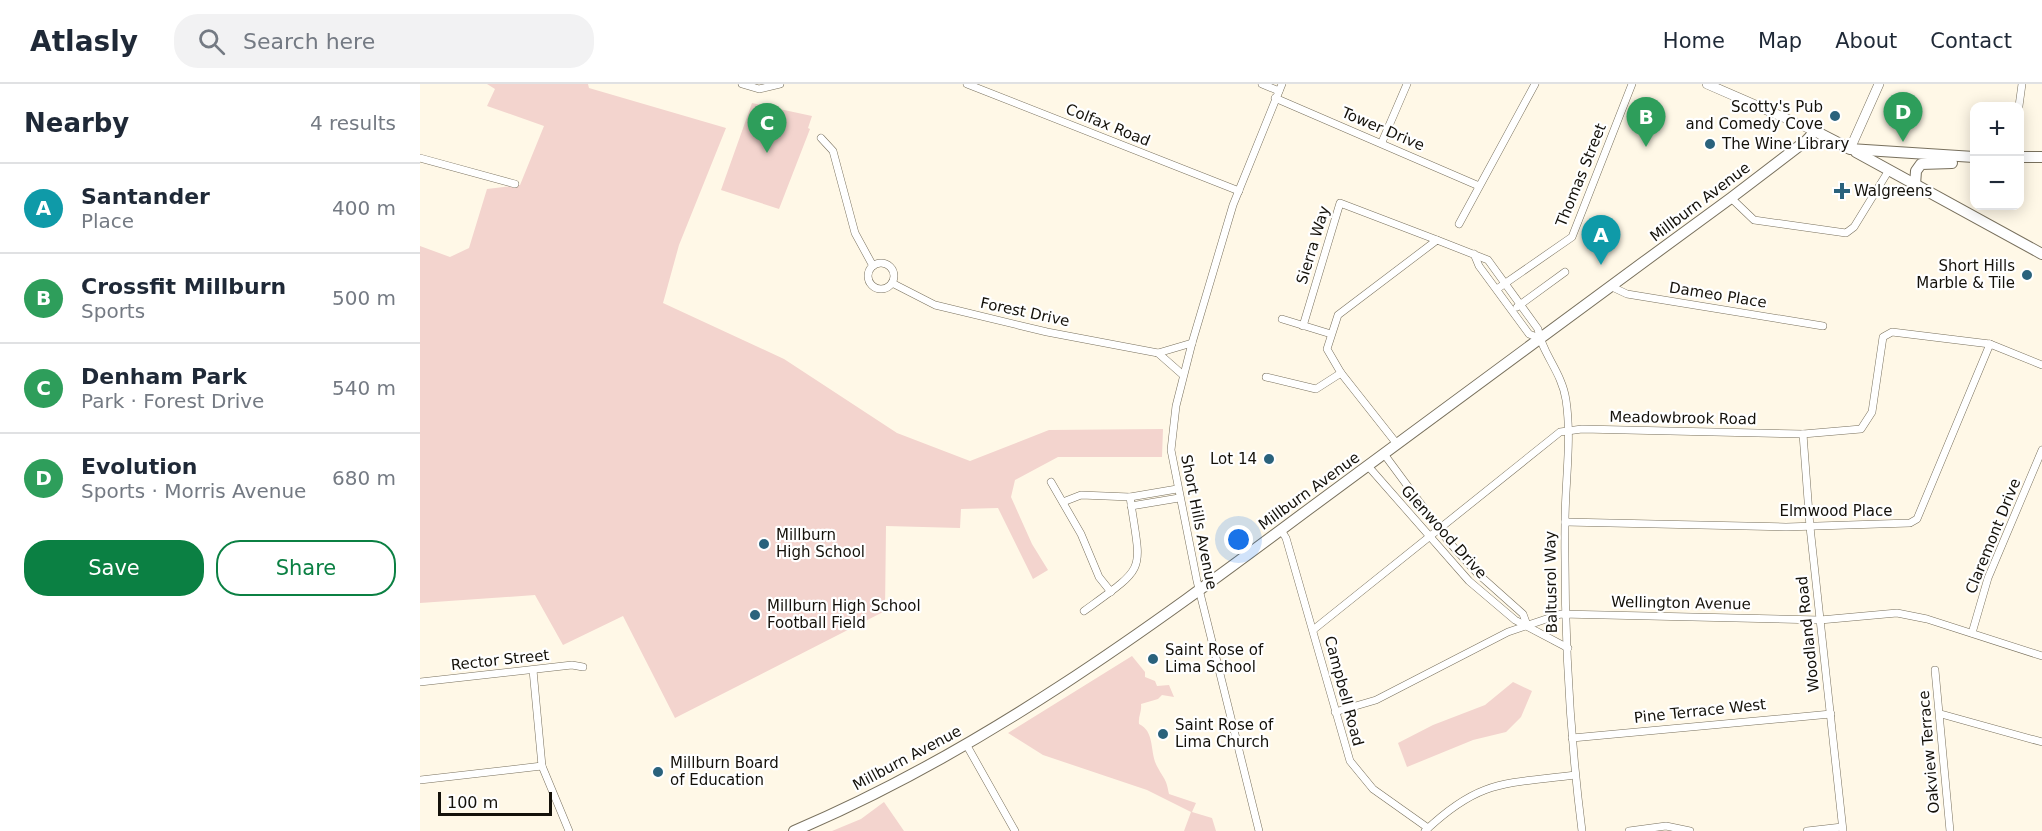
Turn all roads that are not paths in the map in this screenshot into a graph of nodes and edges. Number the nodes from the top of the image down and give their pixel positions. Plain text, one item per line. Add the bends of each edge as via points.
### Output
1 (742, 84) edge
2 (780, 84) edge
3 (968, 84) edge
4 (1262, 84) edge
5 (1407, 84) edge
6 (1535, 84) edge
7 (1632, 84) edge
8 (1707, 84) edge
9 (1879, 84) edge
10 (2022, 84) edge
11 (1279, 91) edge
12 (2020, 102) edge
13 (1815, 131) junction
14 (821, 138) dead end
15 (1382, 142) junction
16 (1850, 149) junction
17 (2024, 157) edge
18 (2042, 157) edge
19 (420, 158) edge
20 (1970, 158) edge
21 (1970, 160) edge
22 (1888, 170) junction
23 (515, 184) dead end
24 (1915, 185) junction
25 (1479, 186) junction
26 (1239, 191) junction
27 (1731, 198) junction
28 (1459, 225) dead end
29 (1437, 240) junction
30 (1474, 254) junction
31 (2042, 254) edge
32 (873, 266) junction
33 (1564, 272) dead end
34 (1506, 282) junction
35 (892, 283) junction
36 (1610, 286) junction
37 (1497, 289) junction
38 (1520, 305) junction
39 (1513, 310) junction
40 (1282, 319) dead end
41 (1303, 326) junction
42 (1823, 326) dead end
43 (1331, 334) junction
44 (1539, 338) junction
45 (1192, 343) junction
46 (1990, 345) junction
47 (1158, 353) junction
48 (2042, 365) edge
49 (1341, 373) junction
50 (1183, 375) junction
51 (1266, 377) dead end
52 (1568, 430) junction
53 (1803, 434) junction
54 (1397, 444) junction
55 (2042, 450) edge
56 (1384, 454) junction
57 (1368, 466) junction
58 (1051, 482) dead end
59 (1177, 489) junction
60 (1130, 497) junction
61 (1179, 498) junction
62 (1063, 502) junction
63 (1131, 506) junction
64 (1565, 522) junction
65 (1810, 527) junction
66 (1437, 528) junction
67 (1281, 530) junction
68 (1427, 536) junction
69 (1199, 591) junction
70 (1111, 592) junction
71 (1084, 612) dead end
72 (1566, 614) junction
73 (1820, 620) junction
74 (1527, 625) junction
75 (1313, 630) junction
76 (1972, 633) junction
77 (1568, 648) junction
78 (2042, 656) edge
79 (583, 667) dead end
80 (533, 670) junction
81 (1935, 670) dead end
82 (420, 682) edge
83 (1335, 712) junction
84 (1831, 714) junction
85 (1941, 714) junction
86 (1572, 738) junction
87 (2042, 742) edge
88 (966, 744) junction
89 (542, 766) junction
90 (1575, 775) junction
91 (420, 780) edge
92 (1427, 829) edge
93 (1842, 829) edge
94 (569, 831) edge
95 (794, 831) edge
96 (1015, 831) edge
97 (1259, 831) edge
98 (1582, 831) edge
99 (1629, 831) edge
100 (1690, 831) edge
101 (1807, 831) edge
102 (1950, 831) edge

1 - 2 street via 759,89
3 - 26 street, Colfax Road
4 - 11 street, Tower Drive
5 - 15 street
6 - 25 street
7 - 34 street, Thomas Street via 1572,237
8 - 13 main road
9 - 16 main road
10 - 12 street
11 - 15 street, Tower Drive
11 - 26 street, Short Hills Avenue
13 - 16 main road
13 - 27 main road, Millburn Avenue
14 - 32 street, Forest Drive via 833,151 855,233
15 - 25 street, Tower Drive
16 - 20 main road
16 - 22 main road
17 - 18 main road
19 - 23 street
21 - 24 main road via 1921,164
22 - 24 main road
22 - 27 street via 1854,228 1846,234 1754,220
24 - 31 main road
25 - 28 street
26 - 45 street, Short Hills Avenue
27 - 36 main road, Millburn Avenue
29 - 30 street, Baltusrol Way
29 - 41 street, Sierra Way via 1340,203
29 - 43 street via 1338,315
30 - 34 street, Baltusrol Way via 1488,260
30 - 37 street
32 - 35 street via 890,265
32 - 35 street, Forest Drive via 868,276 874,286 885,288
33 - 38 street
34 - 37 street, Thomas Street
34 - 38 street, Baltusrol Way
35 - 47 street, Forest Drive via 935,305
36 - 42 street, Dameo Place via 1627,294
36 - 44 main road, Millburn Avenue
37 - 39 street
38 - 39 street
38 - 44 street, Baltusrol Way via 1538,329
39 - 44 street via 1530,334
40 - 41 street
41 - 43 street
43 - 49 street via 1328,354
44 - 52 street, Baltusrol Way via 1561,380
44 - 54 main road, Millburn Avenue
45 - 47 street, Forest Drive
45 - 50 street, Short Hills Avenue
46 - 48 street, Meadowbrook Road
46 - 53 street, Meadowbrook Road via 1886,334 1867,423 1861,429
46 - 65 street, Elmwood Place via 1917,519 1905,525
47 - 50 street
49 - 51 street via 1316,390
49 - 54 street
50 - 59 street, Short Hills Avenue via 1172,426
52 - 53 street, Meadowbrook Road
52 - 64 street, Baltusrol Way
52 - 66 street via 1556,434
53 - 65 street, Woodland Road
54 - 56 main road, Millburn Avenue
55 - 76 street, Claremont Drive via 1988,578
56 - 57 main road, Millburn Avenue
56 - 66 street, Glenwood Drive
57 - 67 main road, Millburn Avenue
57 - 68 street, Glenwood Drive
58 - 62 street
59 - 60 street
59 - 61 street, Short Hills Avenue
60 - 62 street via 1081,495
60 - 63 street
61 - 63 street
61 - 69 street, Short Hills Avenue
62 - 70 street
63 - 70 street via 1138,563 1128,580
64 - 65 street, Elmwood Place
64 - 72 street, Baltusrol Way
65 - 73 street, Woodland Road
66 - 68 street
66 - 74 street, Glenwood Drive via 1477,573 1523,614
67 - 69 main road, Millburn Avenue
67 - 75 street, Campbell Road
68 - 74 street, Glenwood Drive via 1475,587 1515,620
68 - 75 street
69 - 88 main road, Millburn Avenue via 1079,674
69 - 97 street, Short Hills Avenue
70 - 71 street
72 - 73 street, Wellington Avenue
72 - 74 street, Wellington Avenue
72 - 77 street, Baltusrol Way
73 - 76 street, Wellington Avenue via 1897,613
73 - 84 street, Woodland Road
74 - 77 street
74 - 83 street, Wellington Avenue via 1405,687
75 - 83 street, Campbell Road
76 - 78 street, Wellington Avenue
77 - 86 street, Baltusrol Way
79 - 80 street, Rector Street
80 - 82 street, Rector Street
80 - 89 street
81 - 85 street, Oakview Terrace
83 - 92 street, Campbell Road via 1347,755 1362,777
84 - 86 street, Pine Terrace West
84 - 93 street, Woodland Road
85 - 87 street
85 - 102 street, Oakview Terrace
86 - 90 street, Baltusrol Way
88 - 95 main road, Millburn Avenue via 876,794
88 - 96 street
89 - 91 street
89 - 94 street
90 - 92 street via 1494,785 1459,802
90 - 98 street, Baltusrol Way
93 - 101 street
99 - 100 street via 1666,826

